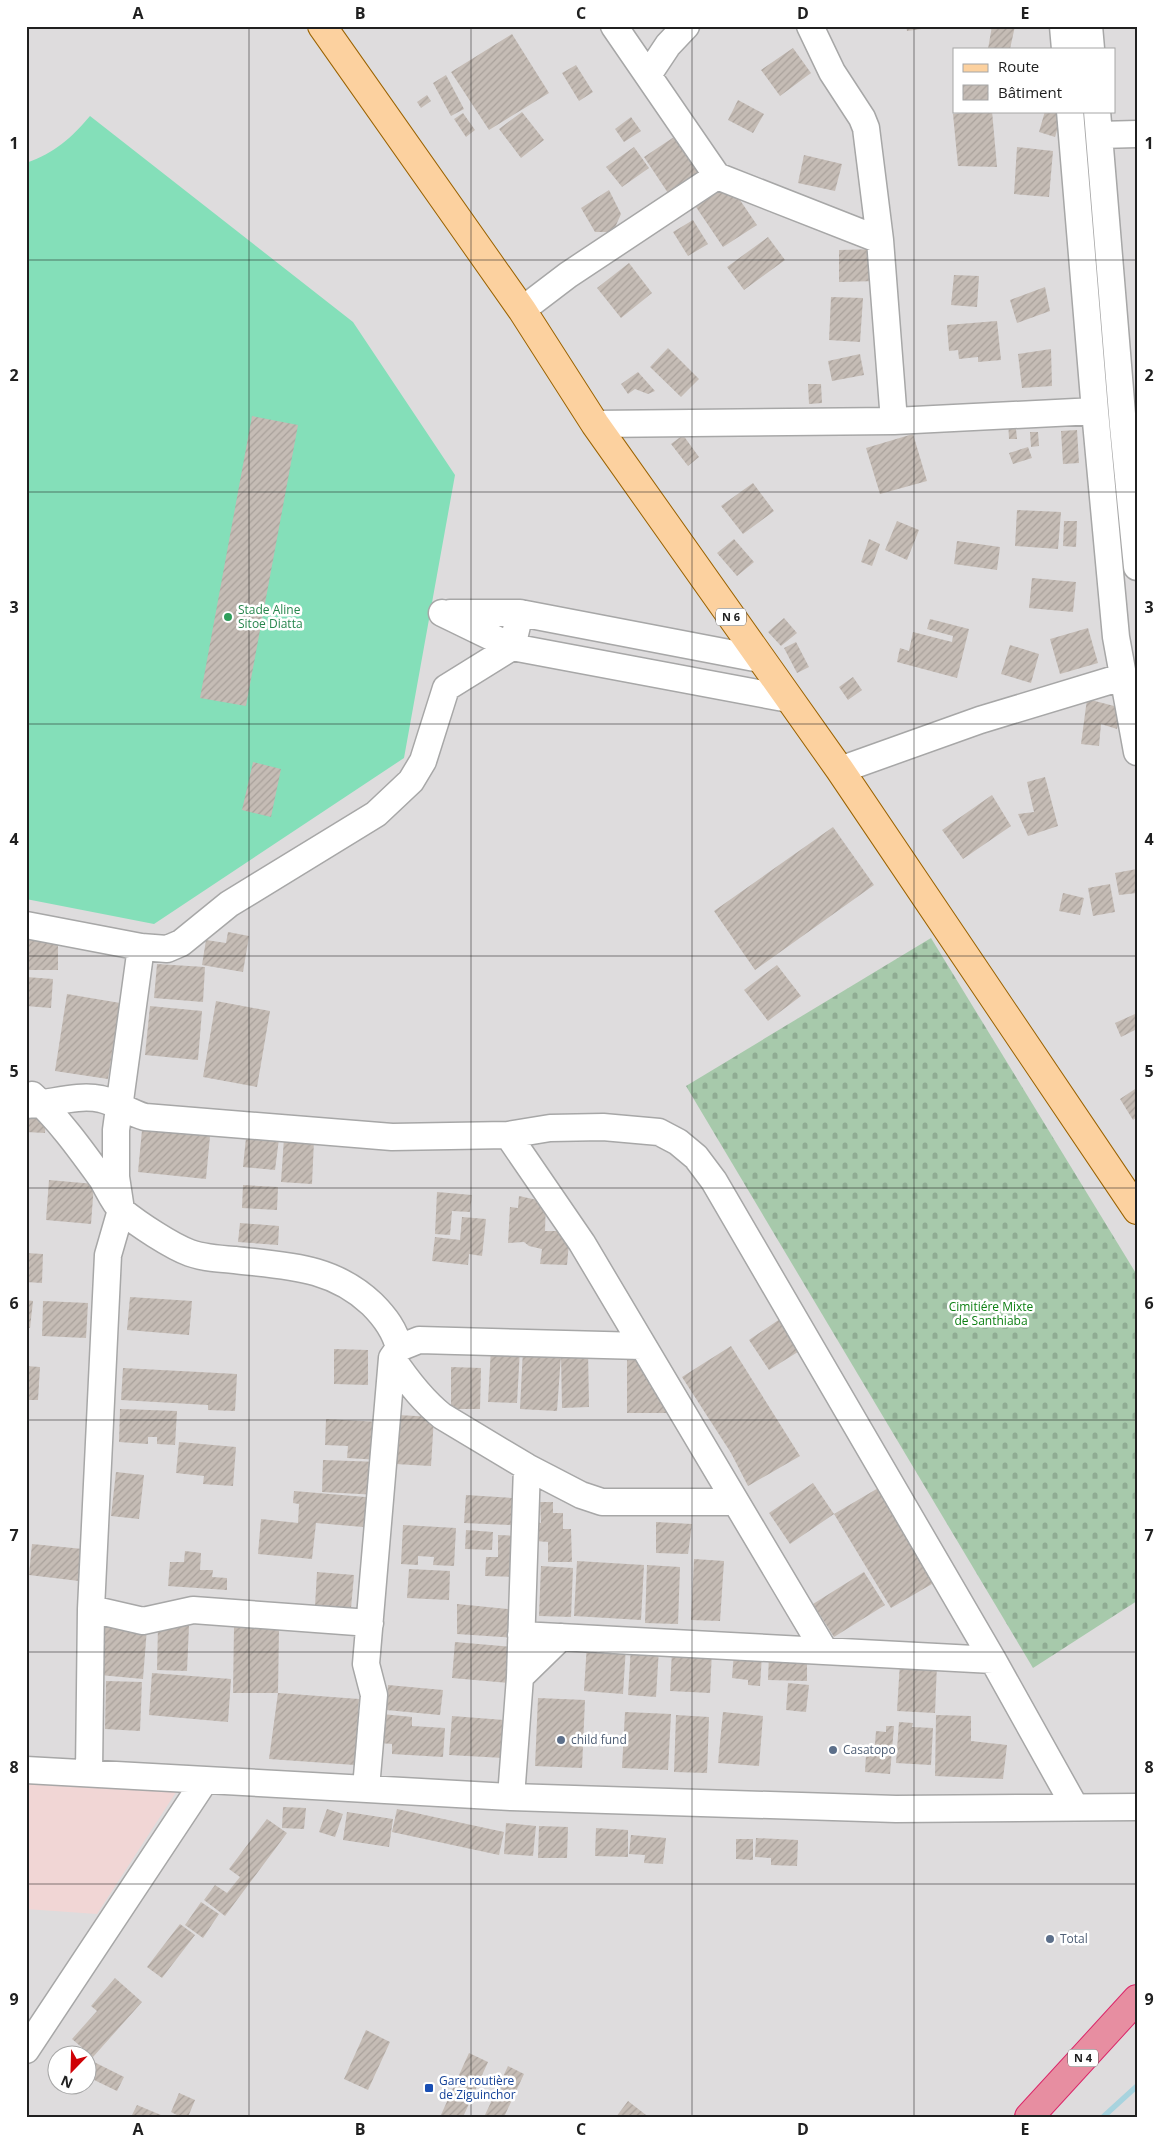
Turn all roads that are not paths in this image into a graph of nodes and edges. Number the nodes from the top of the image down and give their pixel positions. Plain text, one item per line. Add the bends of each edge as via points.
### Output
1 (322, 26) edge
2 (614, 26) edge
3 (686, 26) edge
4 (810, 26) edge
5 (1063, 26) edge
6 (1089, 26) edge
7 (1065, 48) edge
8 (1091, 48) edge
9 (648, 74) junction
10 (1070, 112) edge
11 (1098, 123) edge
12 (1137, 134) edge
13 (717, 176) junction
14 (880, 240) junction
15 (522, 310) junction
16 (1095, 411) junction
17 (894, 421) junction
18 (595, 424) junction
19 (1130, 425) edge
20 (1137, 567) edge
21 (520, 613) junction
22 (512, 647) junction
23 (760, 659) junction
24 (1122, 677) junction
25 (789, 699) junction
26 (1137, 752) edge
27 (840, 770) junction
28 (26, 924) edge
29 (140, 948) junction
30 (32, 1099) edge
31 (120, 1105) junction
32 (508, 1135) junction
33 (121, 1210) junction
34 (1137, 1210) edge
35 (642, 1346) junction
36 (395, 1353) junction
37 (527, 1467) junction
38 (735, 1502) junction
39 (91, 1609) junction
40 (370, 1623) junction
41 (521, 1635) junction
42 (561, 1637) junction
43 (824, 1650) junction
44 (993, 1660) junction
45 (520, 1677) junction
46 (26, 1770) edge
47 (89, 1772) junction
48 (206, 1780) junction
49 (366, 1788) junction
50 (511, 1797) junction
51 (1137, 1807) edge
52 (1075, 1808) junction
53 (1137, 1999) edge
54 (26, 2050) edge
55 (1029, 2117) edge

1 - 15 main road, N 6
2 - 9 street
3 - 9 street
4 - 14 street via 832,72 866,128
5 - 7 street
6 - 8 street
9 - 13 street
10 - 16 street
11 - 12 street
11 - 19 street
13 - 14 street
13 - 15 street via 568,275
14 - 17 street
15 - 18 main road, N 6
16 - 17 street
16 - 24 street
17 - 18 street
18 - 23 main road, N 6
19 - 20 street
21 - 22 street
21 - 22 street via 442,613
21 - 23 street
22 - 25 street
22 - 29 street via 446,688 422,761 412,781 376,814 229,904 181,943 167,949
23 - 25 main road, N 6
24 - 26 street
24 - 27 street via 980,720
25 - 27 main road, N 6
27 - 34 main road, N 6
28 - 29 street
29 - 31 street
30 - 31 street via 99,1098
30 - 33 street via 80,1148
31 - 32 street via 145,1117 392,1138
31 - 33 street via 116,1130 116,1177
32 - 35 street via 582,1243
32 - 44 street via 550,1128 594,1127 658,1132 678,1142 696,1157 714,1181
33 - 36 street via 190,1253 306,1268 358,1290 392,1327
33 - 39 street via 108,1255
35 - 36 street via 419,1340
35 - 38 street
36 - 37 street via 408,1381 432,1407
36 - 40 street
37 - 38 street via 580,1495 602,1502
37 - 41 street
38 - 43 street
39 - 40 street via 143,1621 193,1610
39 - 47 street
40 - 49 street via 366,1664 374,1695
41 - 42 street
41 - 45 street
42 - 43 street
42 - 45 street
43 - 44 street
44 - 52 street
45 - 50 street
46 - 47 street
47 - 48 street
48 - 49 street
48 - 54 street
49 - 50 street
50 - 52 street via 896,1809
51 - 52 street
53 - 55 highway, N 4

